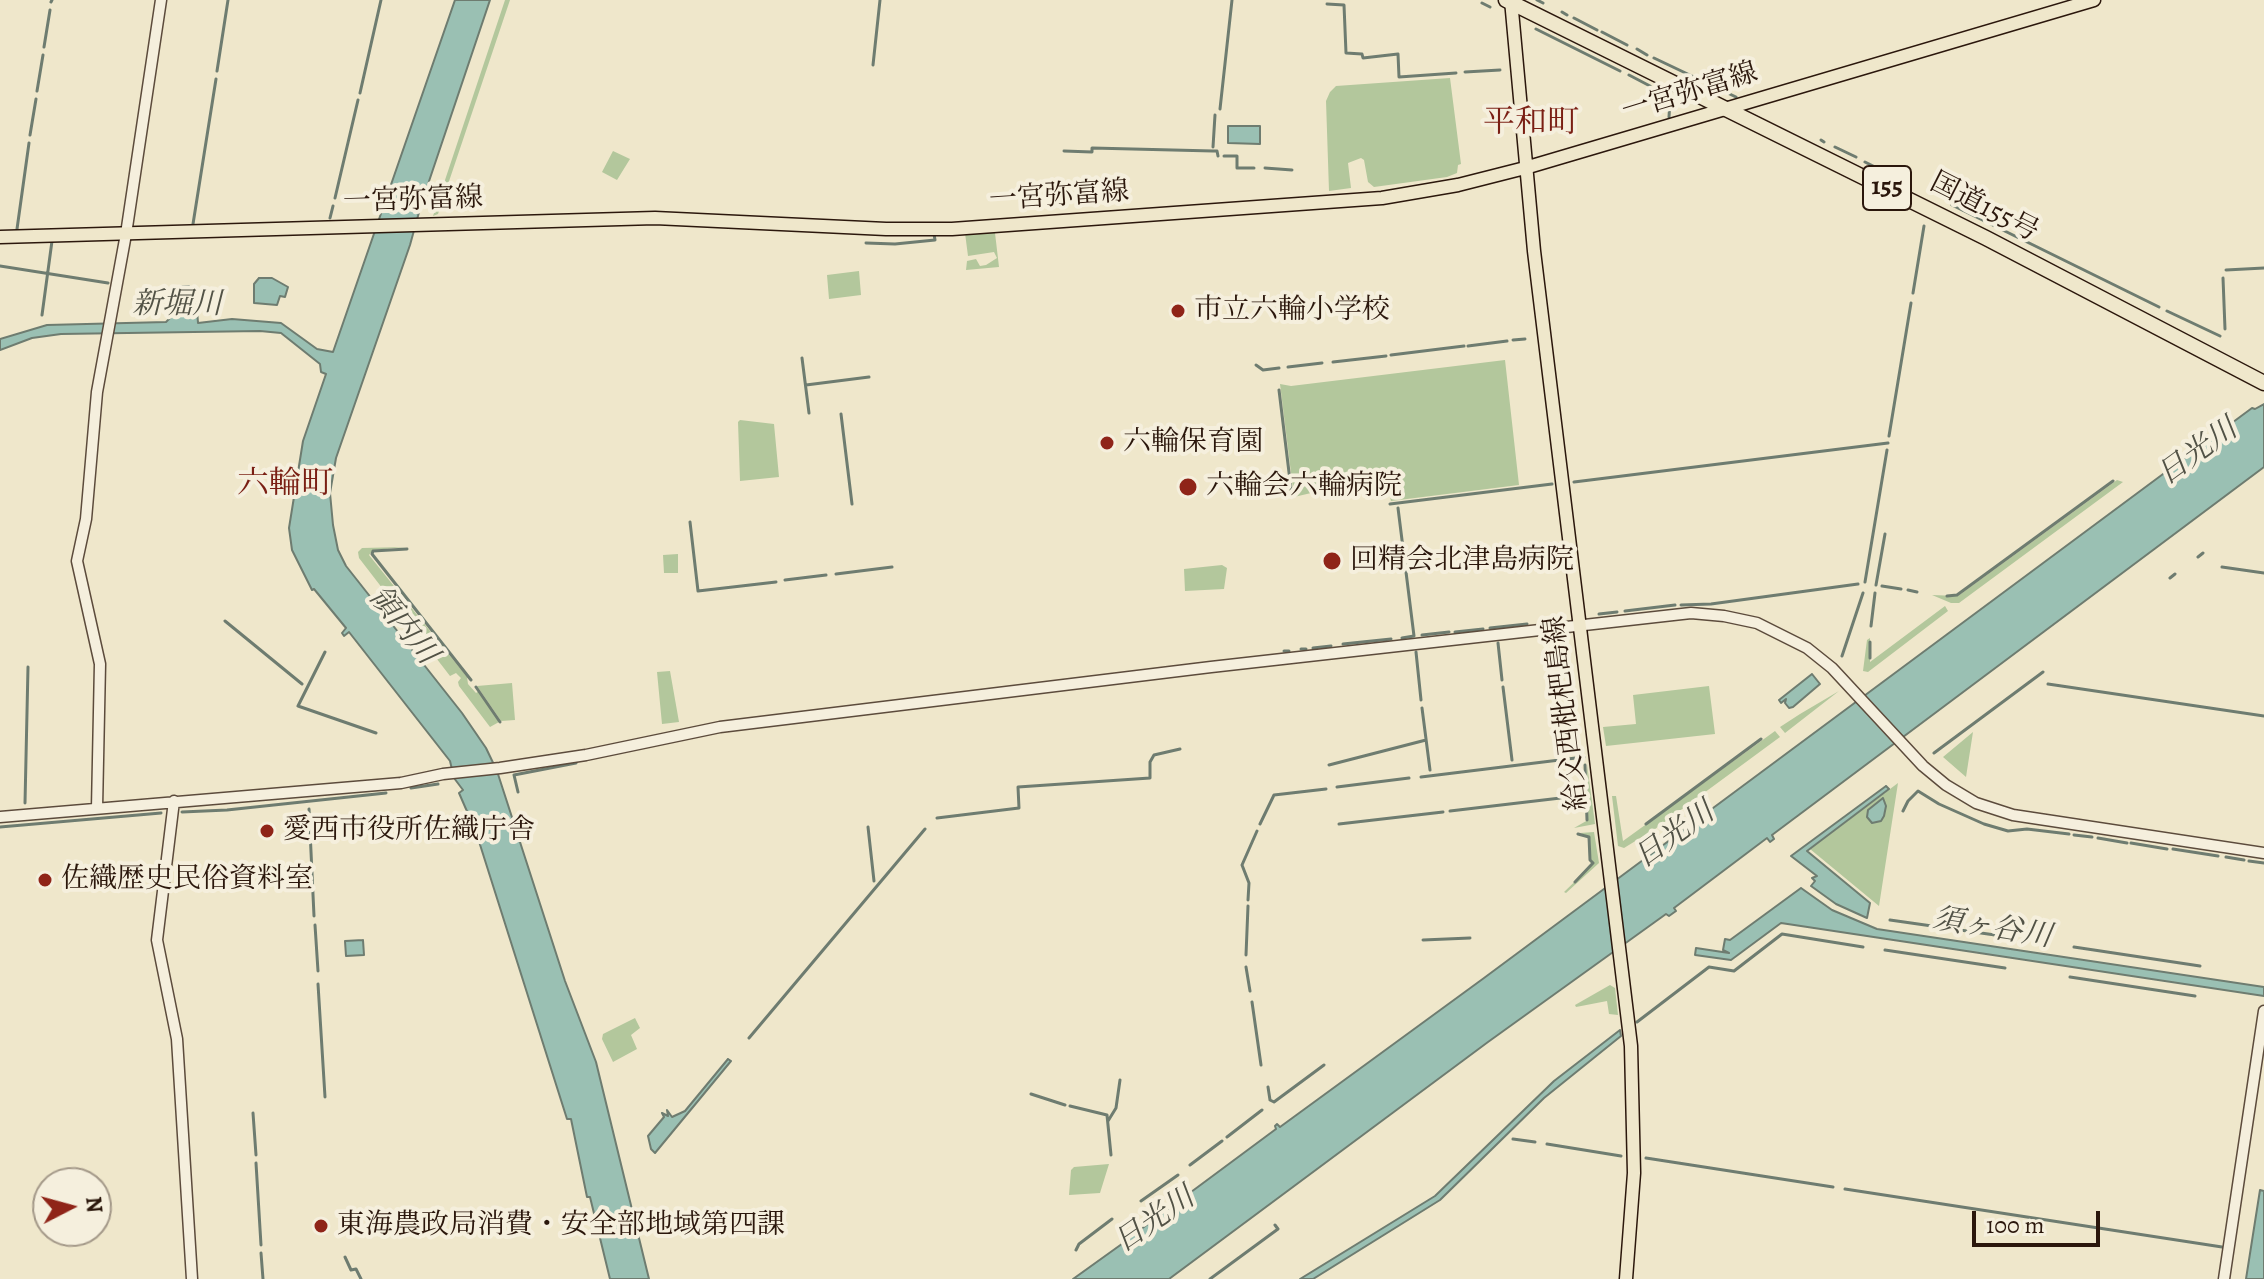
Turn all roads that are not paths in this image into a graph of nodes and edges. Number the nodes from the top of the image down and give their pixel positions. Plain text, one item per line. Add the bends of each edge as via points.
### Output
1 (161, 0) edge
2 (2094, 0) edge
3 (1509, 1) edge
4 (1723, 109) junction
5 (1525, 168) junction
6 (126, 234) junction
7 (0, 237) edge
8 (2264, 383) edge
9 (1580, 625) junction
10 (174, 801) junction
11 (97, 808) junction
12 (0, 817) edge
13 (2264, 853) edge
14 (2264, 1011) edge
15 (192, 1279) edge
16 (1626, 1279) edge
17 (2224, 1279) edge

1 - 6 street
2 - 4 main road, 一宮弥富線
3 - 4 highway, 国道155号 / 155
3 - 5 main road, 給父西枇杷島線
4 - 5 main road, 一宮弥富線
4 - 8 highway, 国道155号 / 155
5 - 6 main road, 一宮弥富線 via 1382,198 952,229 655,218
5 - 9 main road, 給父西枇杷島線
6 - 7 main road, 一宮弥富線
6 - 11 street via 105,338 77,561 100,664
9 - 10 street via 720,727 586,755 401,783
9 - 13 street via 1691,613 1773,629 1807,648 1946,785 1976,803 2013,815
9 - 16 main road, 給父西枇杷島線 via 1622,959 1634,1105
10 - 11 street
10 - 15 street via 157,940 177,1039
11 - 12 street
14 - 17 street

